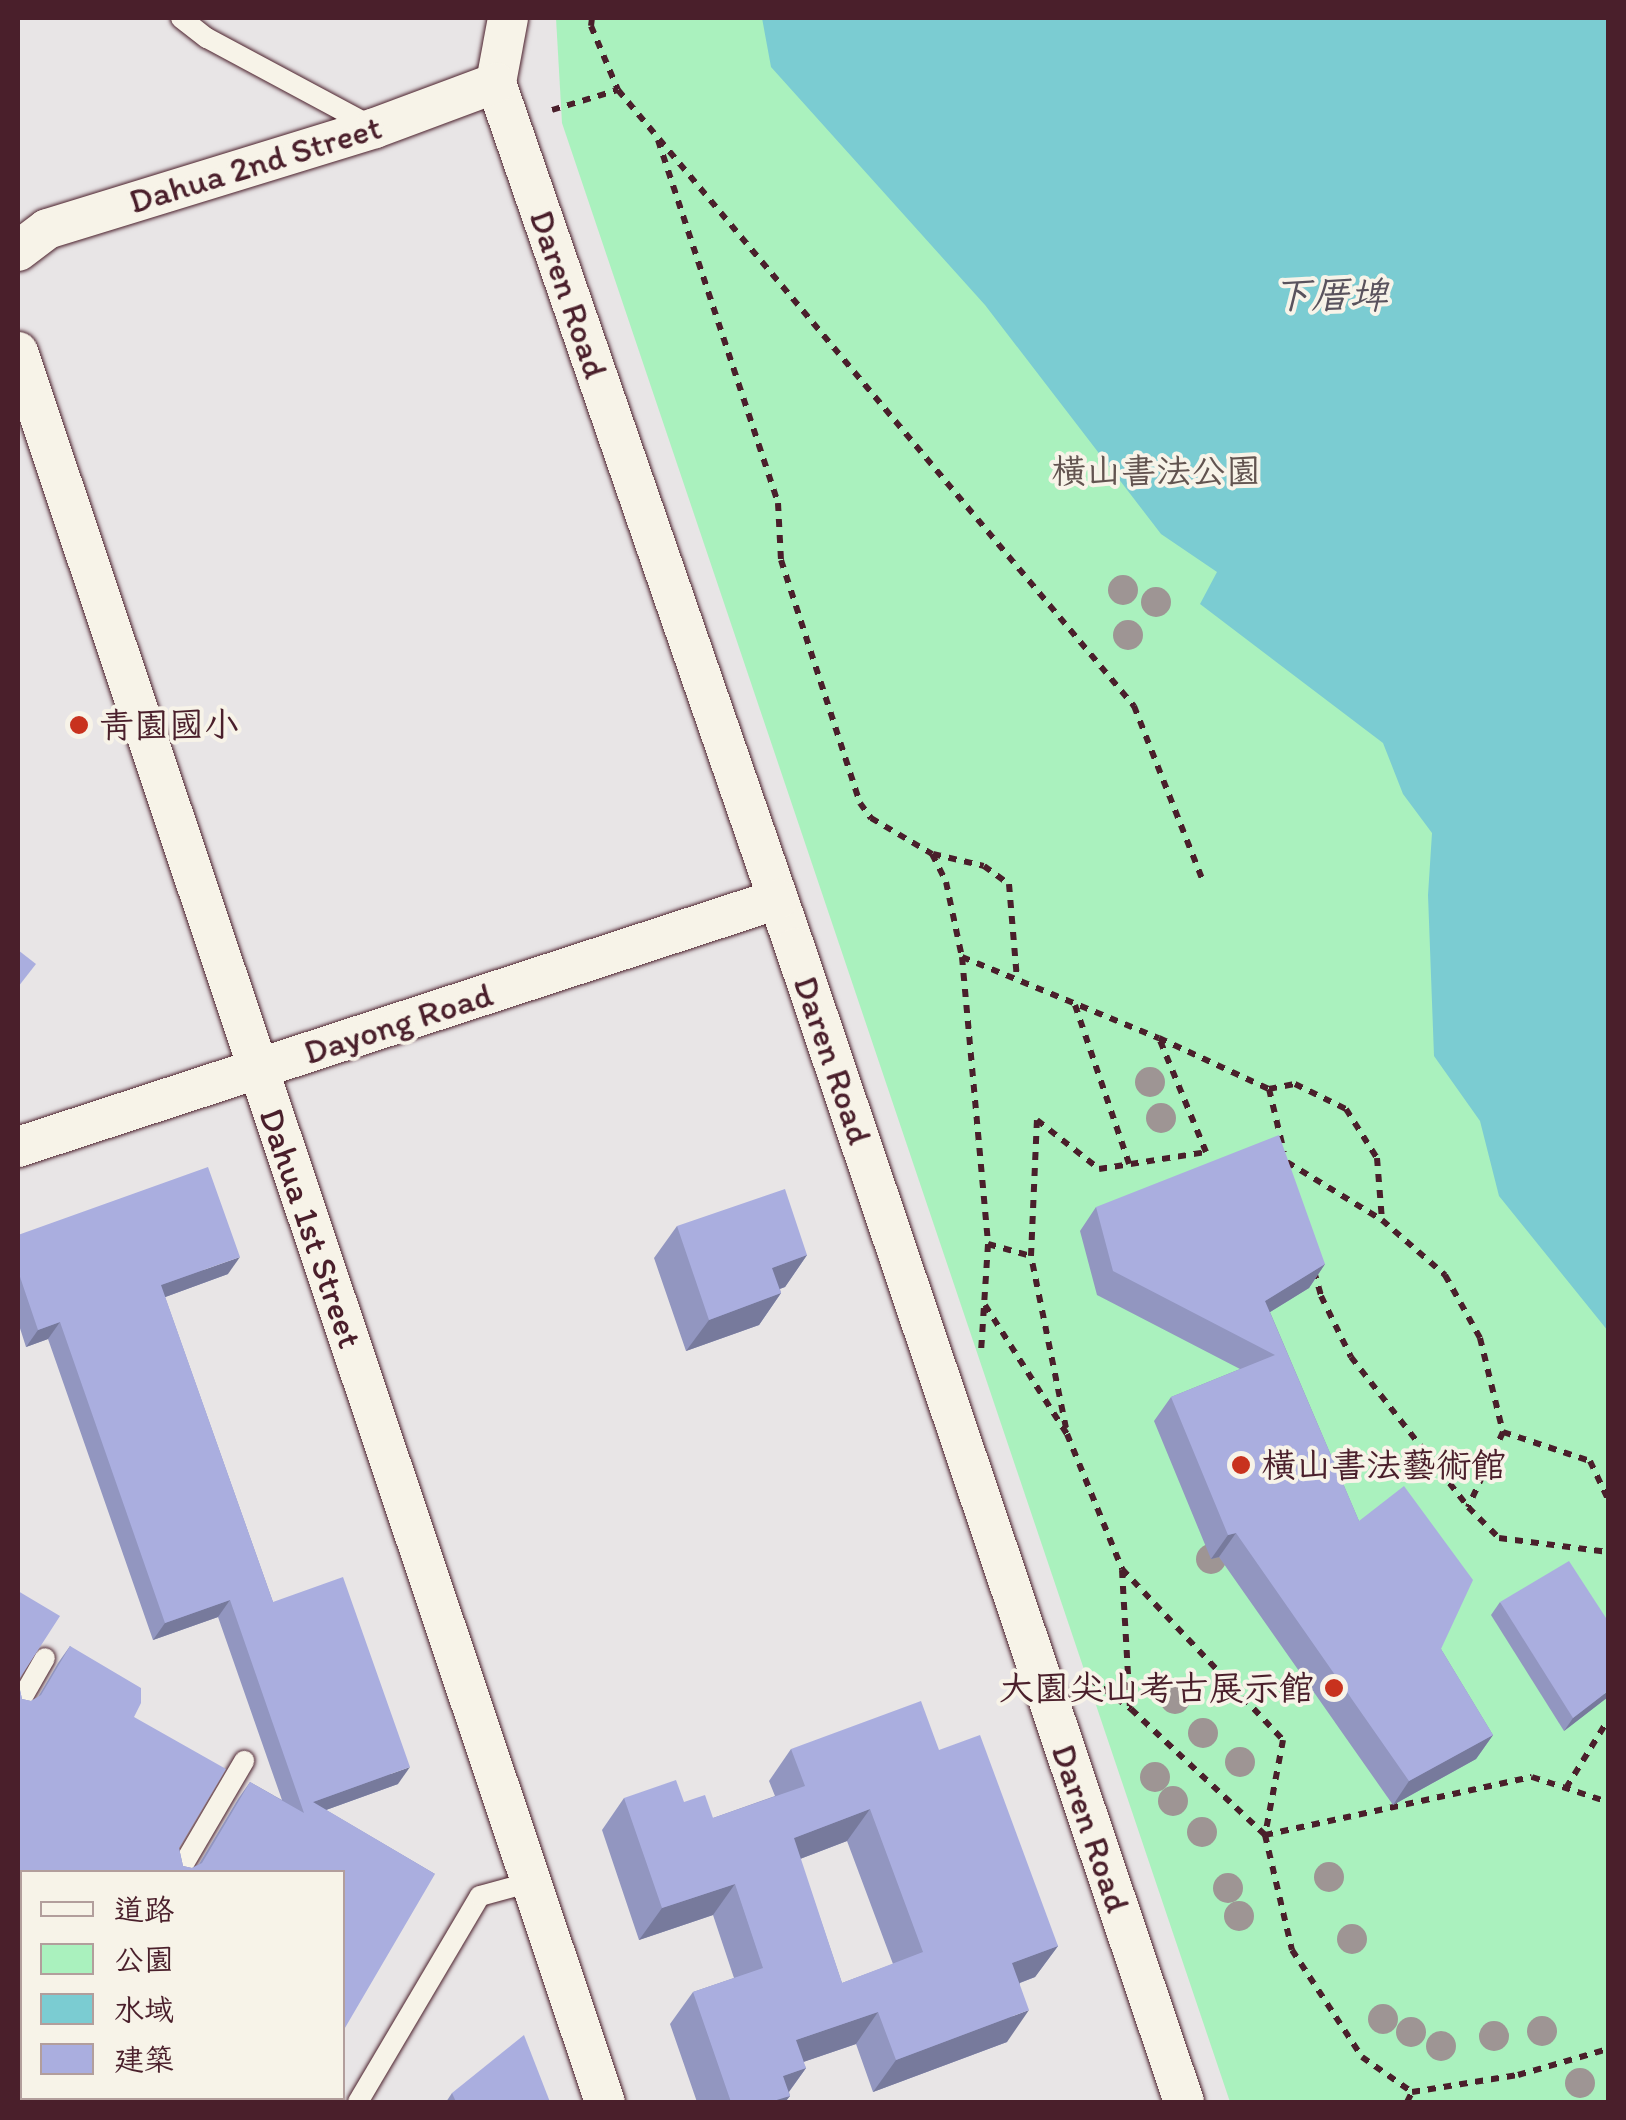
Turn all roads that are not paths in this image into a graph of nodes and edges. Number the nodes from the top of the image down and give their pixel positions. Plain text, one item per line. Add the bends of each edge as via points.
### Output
1 (181, 18) edge
2 (508, 18) edge
3 (496, 83) junction
4 (374, 128) junction
5 (18, 250) edge
6 (18, 352) edge
7 (778, 899) junction
8 (258, 1069) junction
9 (18, 1147) edge
10 (46, 1658) edge
11 (18, 1706) edge
12 (244, 1761) dead end
13 (180, 1870) edge
14 (531, 1882) junction
15 (358, 2102) edge
16 (605, 2102) edge
17 (1184, 2102) edge

1 - 4 lane
2 - 3 street, Daren Road
3 - 4 street, Dahua 2nd Street
3 - 7 street, Daren Road
4 - 5 street, Dahua 2nd Street via 46,229
6 - 8 street, Dahua 1st Street
7 - 8 street, Dayong Road
7 - 17 street, Daren Road
8 - 9 street, Dayong Road
8 - 14 street, Dahua 1st Street
10 - 11 lane
12 - 13 lane
14 - 15 lane via 480,1896
14 - 16 street, Dahua 1st Street

